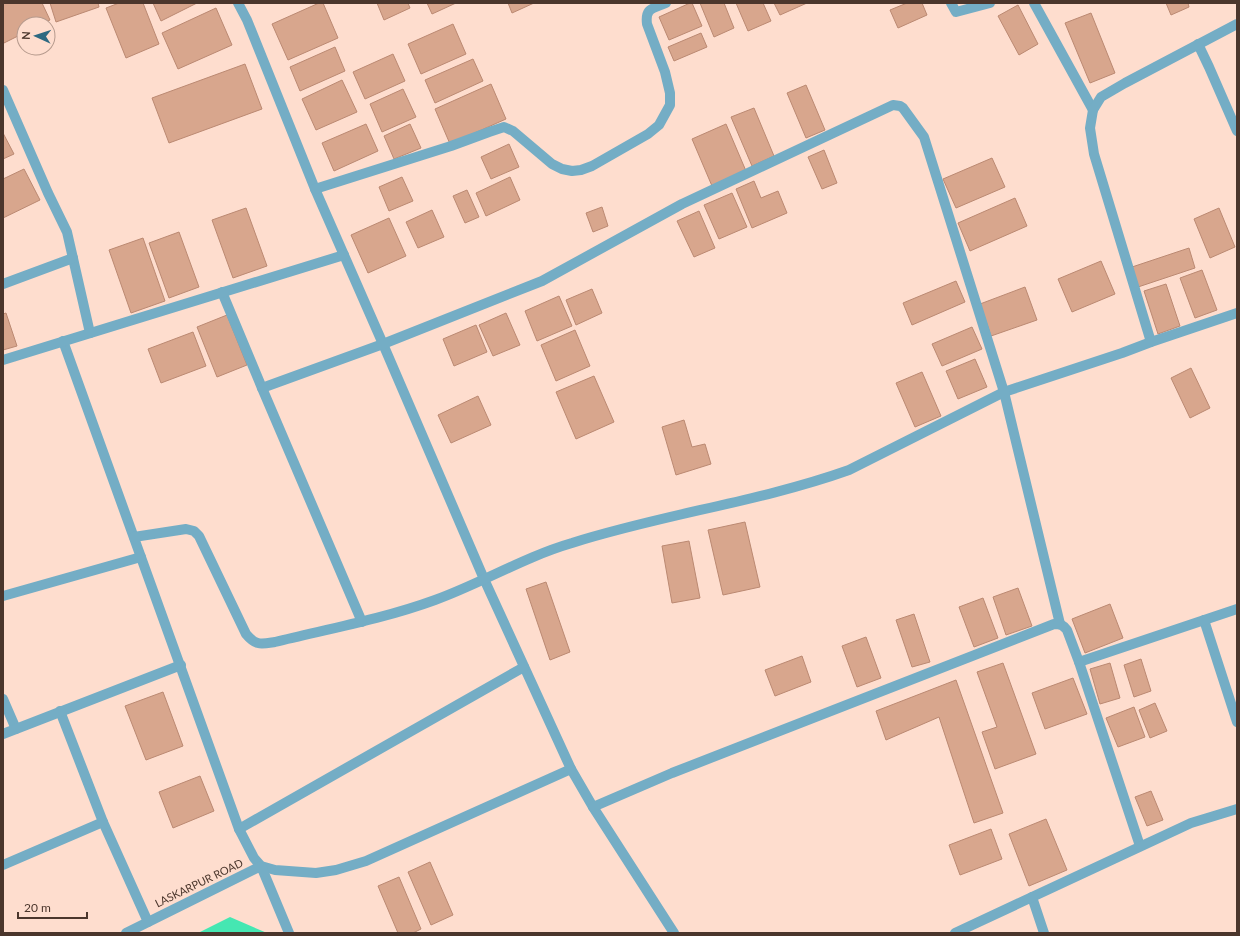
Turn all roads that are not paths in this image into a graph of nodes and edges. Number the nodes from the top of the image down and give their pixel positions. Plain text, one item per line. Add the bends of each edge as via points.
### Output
1 (238, 3) edge
2 (666, 3) edge
3 (951, 3) edge
4 (990, 3) edge
5 (1034, 3) edge
6 (1237, 24) edge
7 (1198, 44) junction
8 (3, 90) edge
9 (1093, 110) junction
10 (1237, 131) edge
11 (314, 189) junction
12 (344, 255) junction
13 (73, 258) junction
14 (3, 284) edge
15 (222, 292) junction
16 (1237, 313) edge
17 (90, 333) junction
18 (63, 341) junction
19 (1151, 342) junction
20 (383, 344) junction
21 (3, 360) edge
22 (262, 388) junction
23 (1004, 392) junction
24 (134, 538) junction
25 (141, 557) junction
26 (484, 579) junction
27 (3, 596) edge
28 (1237, 609) edge
29 (1204, 620) junction
30 (362, 622) junction
31 (1060, 624) junction
32 (1079, 662) junction
33 (181, 665) junction
34 (524, 667) junction
35 (3, 699) edge
36 (60, 711) junction
37 (1237, 722) edge
38 (16, 729) junction
39 (3, 734) edge
40 (571, 770) junction
41 (593, 807) junction
42 (1237, 809) edge
43 (103, 822) junction
44 (239, 829) junction
45 (1140, 846) junction
46 (3, 865) edge
47 (261, 866) junction
48 (1032, 897) junction
49 (148, 922) junction
50 (126, 933) edge
51 (289, 933) edge
52 (674, 933) edge
53 (955, 933) edge
54 (1044, 933) edge

1 - 11 street
2 - 11 street via 648,11 646,16 665,72 670,105 659,125 648,134 592,166 572,171 562,169 552,164 513,131 504,127
3 - 4 street via 956,12
5 - 9 street
6 - 7 street
7 - 9 street via 1101,97
7 - 10 street
8 - 13 street via 67,232
9 - 19 street via 1090,128 1094,154
11 - 12 street
12 - 15 street
12 - 20 street
13 - 14 street
13 - 17 street
15 - 17 street
15 - 22 street
16 - 19 street
17 - 18 street
18 - 21 street
18 - 24 street
19 - 23 street
20 - 22 street
20 - 23 street via 542,281 682,204 893,104 903,108 924,137
20 - 26 street
22 - 30 street
23 - 26 street via 842,472 792,488 554,548
23 - 31 street
24 - 25 street
24 - 30 street via 186,529 194,531 199,536 246,634 252,641 260,644
25 - 27 street
25 - 33 street
26 - 30 street via 435,600
26 - 34 street
28 - 29 street
29 - 32 street
29 - 37 street
31 - 32 street via 1067,630
31 - 41 street via 1054,624 672,773
32 - 45 street
33 - 36 street
33 - 44 street
34 - 40 street
34 - 44 street
35 - 38 street
36 - 38 street
36 - 43 street
38 - 39 street
40 - 41 street
40 - 47 street via 366,861 316,873 275,870
41 - 52 street
42 - 45 street via 1191,823
43 - 46 street
43 - 49 street
44 - 47 street
45 - 48 street
47 - 49 street, LASKARPUR ROAD
47 - 51 street
48 - 53 street
48 - 54 street
49 - 50 street, LASKARPUR ROAD

